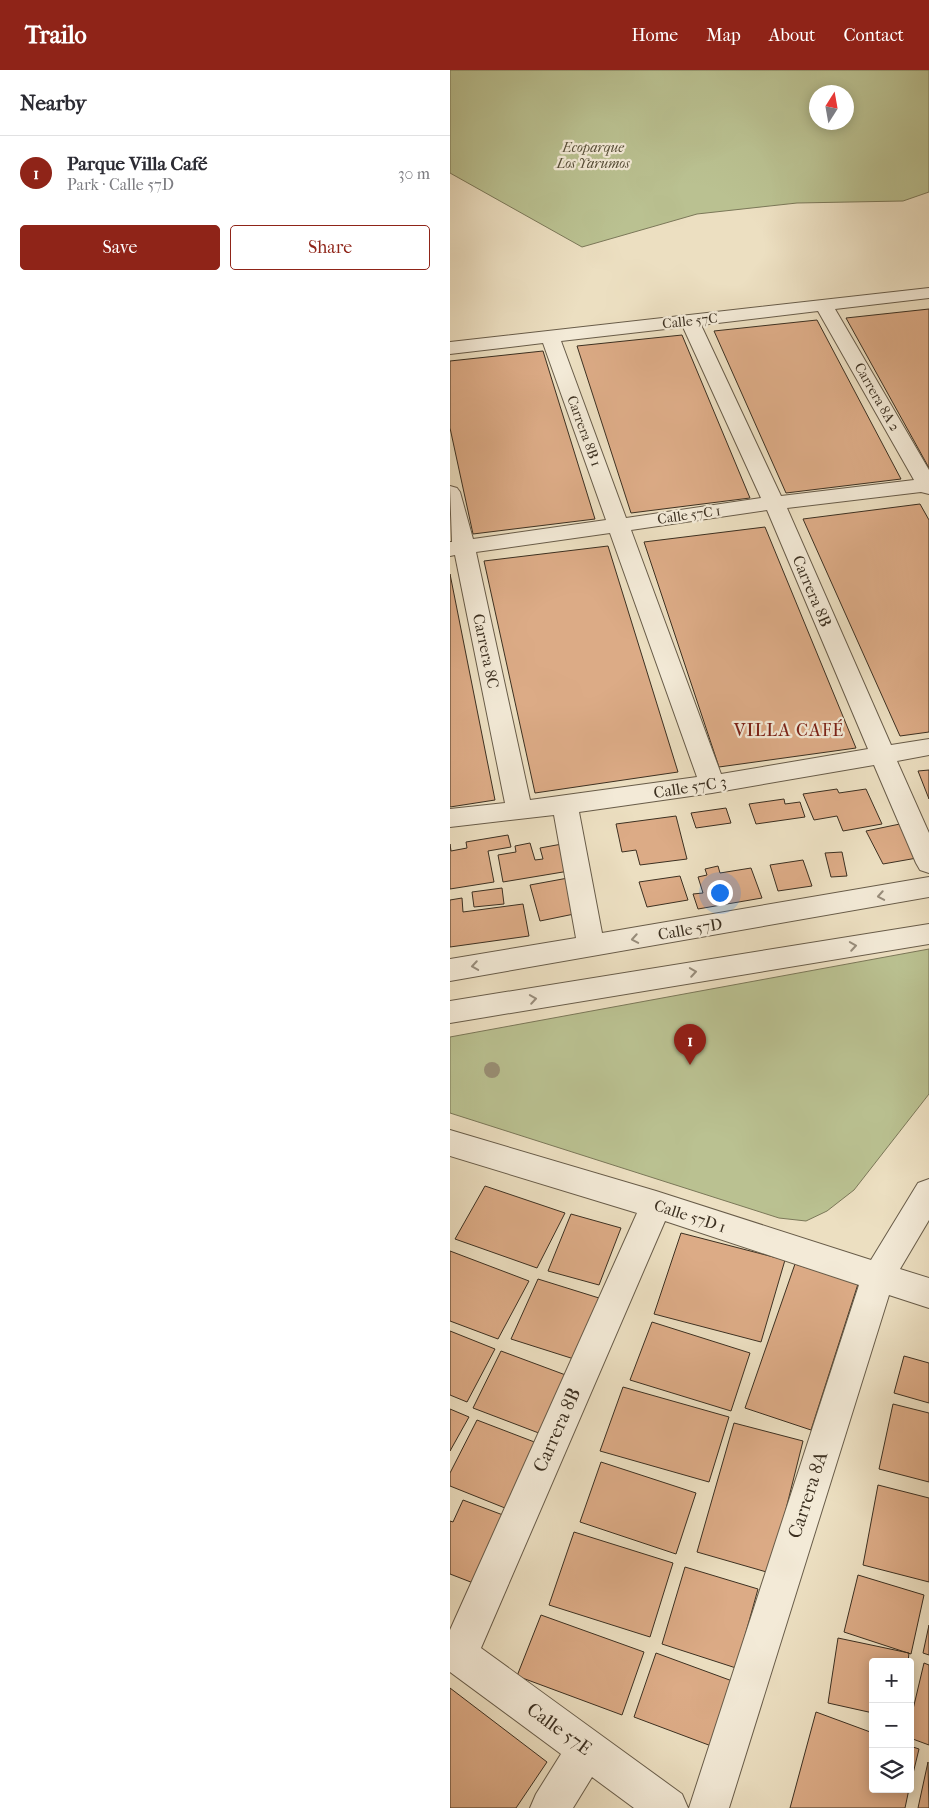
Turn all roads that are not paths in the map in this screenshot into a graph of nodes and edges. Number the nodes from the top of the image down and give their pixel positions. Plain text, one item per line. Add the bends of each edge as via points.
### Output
1 (929, 293) edge
2 (824, 306) junction
3 (690, 321) junction
4 (550, 336) junction
5 (450, 348) edge
6 (928, 486) edge
7 (450, 492) edge
8 (774, 503) junction
9 (618, 525) junction
10 (457, 548) edge
11 (929, 747) edge
12 (882, 754) junction
13 (712, 784) junction
14 (565, 805) junction
15 (519, 810) junction
16 (450, 818) edge
17 (929, 863) edge
18 (929, 887) edge
19 (929, 934) edge
20 (591, 947) junction
21 (450, 970) edge
22 (450, 1012) edge
23 (450, 1143) edge
24 (929, 1192) edge
25 (656, 1205) junction
26 (878, 1277) junction
27 (929, 1293) edge
28 (454, 1652) edge
29 (586, 1749) junction
30 (550, 1808) edge
31 (668, 1808) edge
32 (708, 1808) edge

1 - 2 street, Calle 57C
2 - 3 street, Calle 57C
2 - 6 street, Carrera 8A 2
3 - 4 street, Calle 57C
3 - 8 street, Carrera 8B
4 - 5 street, Calle 57C
4 - 9 street, Carrera 8B 1
6 - 8 street, Calle 57C 1
7 - 10 street, Carrera 8C
8 - 9 street, Calle 57C 1
8 - 12 street, Carrera 8B
9 - 10 street, Calle 57C 1
9 - 13 street
10 - 15 street, Carrera 8C
11 - 12 street, Calle 57C 3
12 - 13 street, Calle 57C 3
12 - 17 street, Carrera 8B
13 - 14 street, Calle 57C 3
14 - 15 street, Calle 57C 3
14 - 20 street
15 - 16 street, Calle 57C 3
18 -> 20 street, Calle 57D
22 -> 19 street
20 -> 21 street, Calle 57D
23 - 25 street, Calle 57D 1
24 - 26 street, Carrera 8A
25 - 26 street, Calle 57D 1
25 - 28 street, Carrera 8B
26 - 27 street, Calle 57D 1
26 - 32 street, Carrera 8A
28 - 29 street, Calle 57E
29 - 30 street
29 - 31 street, Calle 57E

